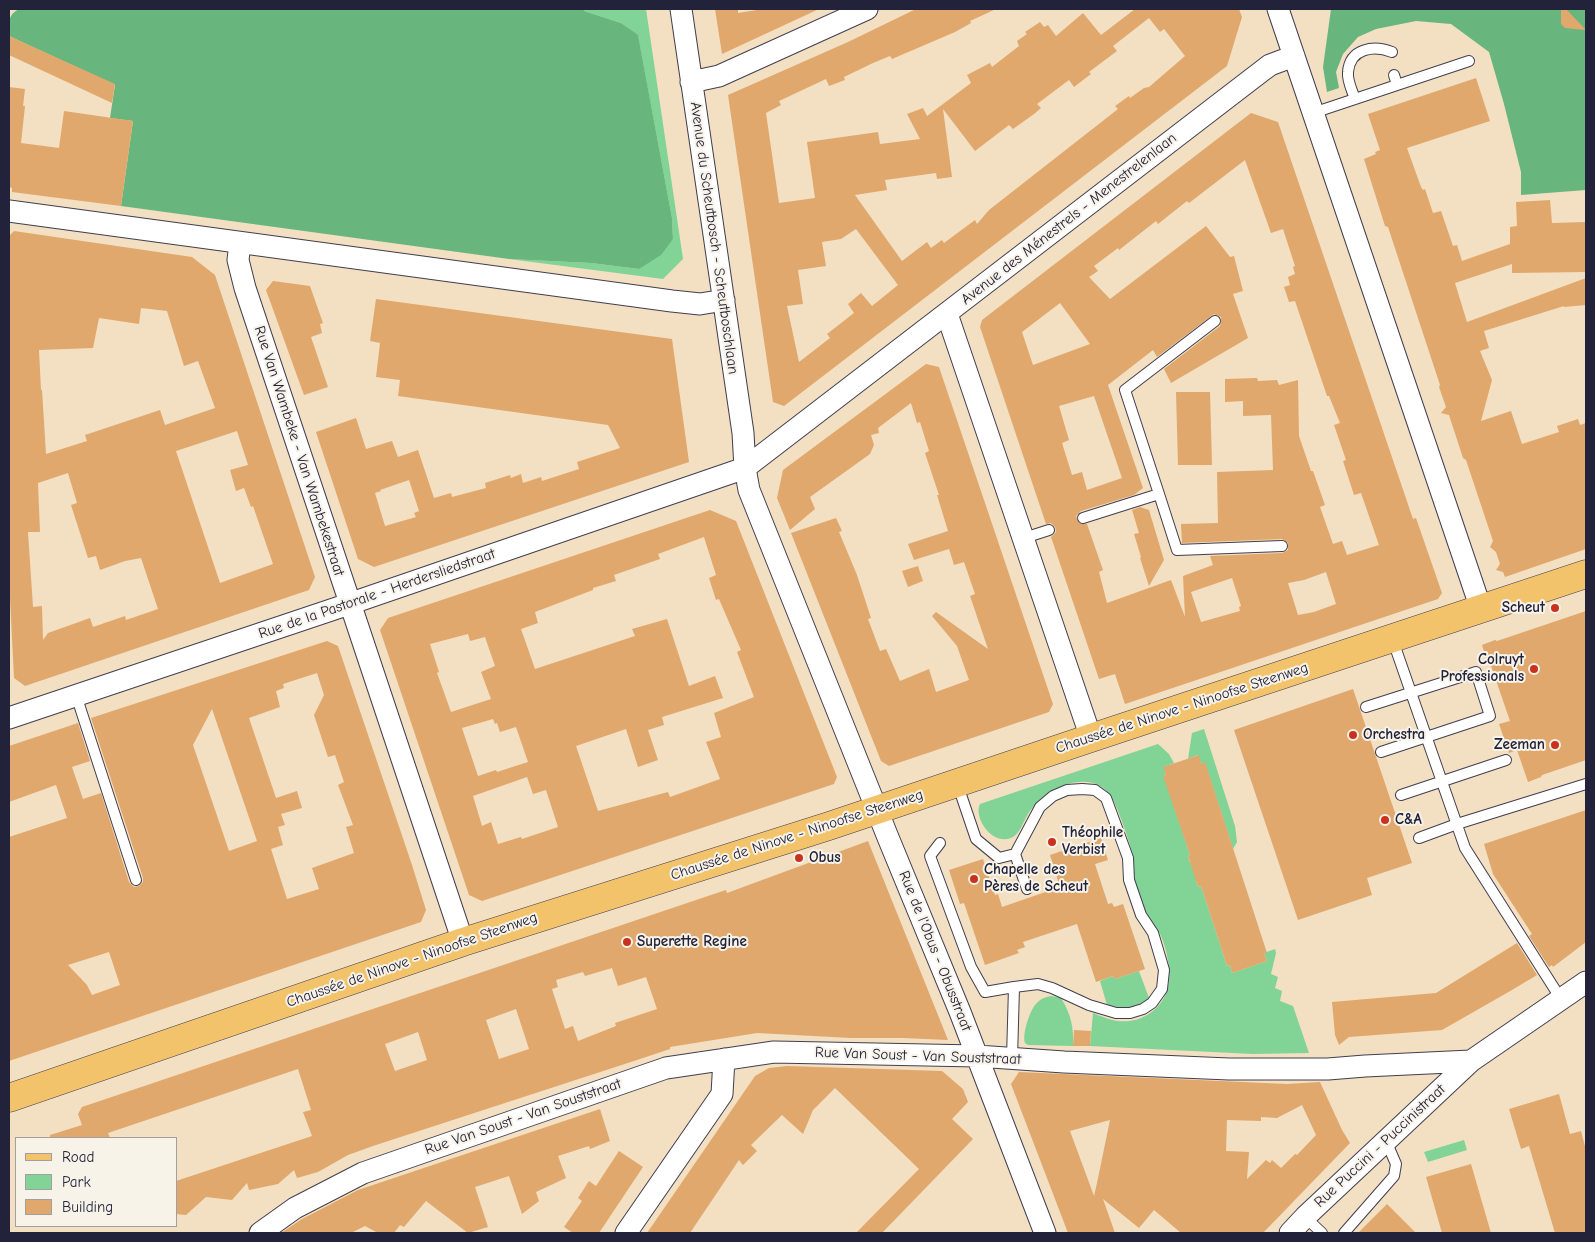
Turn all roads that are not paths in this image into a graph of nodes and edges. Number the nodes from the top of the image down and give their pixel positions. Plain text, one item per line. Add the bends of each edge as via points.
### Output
1 (681, 9) edge
2 (867, 9) edge
3 (1280, 9) edge
4 (1392, 52) dead end
5 (1294, 56) junction
6 (1469, 61) dead end
7 (691, 82) junction
8 (1355, 99) junction
9 (1313, 113) junction
10 (9, 212) edge
11 (240, 243) junction
12 (724, 300) junction
13 (947, 314) junction
14 (1215, 321) dead end
15 (745, 468) junction
16 (1159, 494) junction
17 (1083, 518) dead end
18 (1049, 530) dead end
19 (1024, 538) junction
20 (1282, 546) dead end
21 (1586, 574) edge
22 (349, 604) junction
23 (1481, 609) junction
24 (1392, 638) junction
25 (1410, 693) junction
26 (76, 695) junction
27 (1366, 707) dead end
28 (9, 718) edge
29 (1426, 737) junction
30 (1091, 738) junction
31 (1381, 752) dead end
32 (1506, 760) dead end
33 (1442, 782) junction
34 (957, 783) junction
35 (1586, 784) edge
36 (1401, 795) dead end
37 (877, 810) junction
38 (1457, 824) junction
39 (1419, 838) dead end
40 (940, 843) dead end
41 (1015, 854) junction
42 (136, 880) dead end
43 (1027, 889) dead end
44 (463, 942) junction
45 (1014, 988) junction
46 (1585, 988) edge
47 (1561, 1000) junction
48 (977, 1056) junction
49 (1012, 1058) junction
50 (724, 1059) junction
51 (1471, 1061) junction
52 (9, 1098) edge
53 (1386, 1141) junction
54 (1305, 1217) junction
55 (260, 1233) edge
56 (626, 1233) edge
57 (1045, 1233) edge
58 (1290, 1233) edge
59 (1322, 1233) edge
60 (1344, 1233) edge

1 - 7 street, Avenue du Scheutbosch - Scheutboschlaan
2 - 7 street via 719,76
3 - 5 street
4 - 8 lane via 1367,49 1354,57 1349,64 1348,79
5 - 9 street
5 - 13 street, Avenue des Ménestrels - Menestrelenlaan via 1262,70
6 - 8 lane via 1396,80
7 - 12 street, Avenue du Scheutbosch - Scheutboschlaan
8 - 9 lane
9 - 23 street
10 - 11 street
11 - 12 street via 672,301 700,304
11 - 22 street, Rue Van Wambeke - Van Wambekestraat via 238,260 244,288
12 - 15 street, Avenue du Scheutbosch - Scheutboschlaan
13 - 15 street, Avenue des Ménestrels - Menestrelenlaan
13 - 19 street
14 - 16 lane via 1125,390
15 - 22 street, Rue de la Pastorale - Herdersliedstraat
15 - 37 street, Avenue du Scheutbosch - Scheutboschlaan via 749,490
16 - 17 lane
16 - 20 lane via 1177,550
18 - 19 lane
19 - 30 street
21 - 23 main road, Chaussée de Ninove - Ninoofse Steenweg
22 - 26 street, Rue de la Pastorale - Herdersliedstraat
22 - 44 street, Rue Van Wambeke - Van Wambekestraat
23 - 24 main road, Chaussée de Ninove - Ninoofse Steenweg
24 - 25 lane
24 - 30 main road, Chaussée de Ninove - Ninoofse Steenweg
25 - 27 lane
25 - 29 lane
25 - 29 lane via 1476,672 1490,716
26 - 28 street, Rue de la Pastorale - Herdersliedstraat
26 - 42 lane
29 - 31 lane
29 - 33 lane
30 - 34 main road, Chaussée de Ninove - Ninoofse Steenweg
32 - 33 lane
33 - 36 lane
33 - 38 lane
34 - 37 main road, Chaussée de Ninove - Ninoofse Steenweg
34 - 41 lane via 976,839 999,858
35 - 38 lane
37 - 44 main road, Chaussée de Ninove - Ninoofse Steenweg
37 - 48 street, Rue de l'Obus - Obusstraat
38 - 39 lane
38 - 47 lane via 1465,848
40 - 45 lane via 930,856 971,967 985,992
41 - 43 lane
41 - 45 lane via 1040,807 1053,796 1067,790 1082,789 1095,790 1106,798 1128,858 1129,880 1141,915 1154,933 1164,970 1162,989 1152,1003 1130,1013 1116,1013 1089,1005 1038,984
44 - 52 main road, Chaussée de Ninove - Ninoofse Steenweg
45 - 49 lane
46 - 47 street
47 - 51 street
48 - 49 street, Rue Van Soust - Van Souststraat
48 - 50 street, Rue Van Soust - Van Souststraat via 774,1052
48 - 57 street, Rue de l'Obus - Obusstraat
49 - 51 street, Rue Van Soust - Van Souststraat via 1229,1069 1328,1069
50 - 55 street, Rue Van Soust - Van Souststraat via 666,1068 363,1173 295,1208
50 - 56 street via 722,1094
51 - 53 street, Rue Puccini - Puccinistraat
53 - 54 street, Rue Puccini - Puccinistraat
53 - 60 lane via 1396,1164 1394,1176
54 - 58 street, Rue Puccini - Puccinistraat
54 - 59 lane

